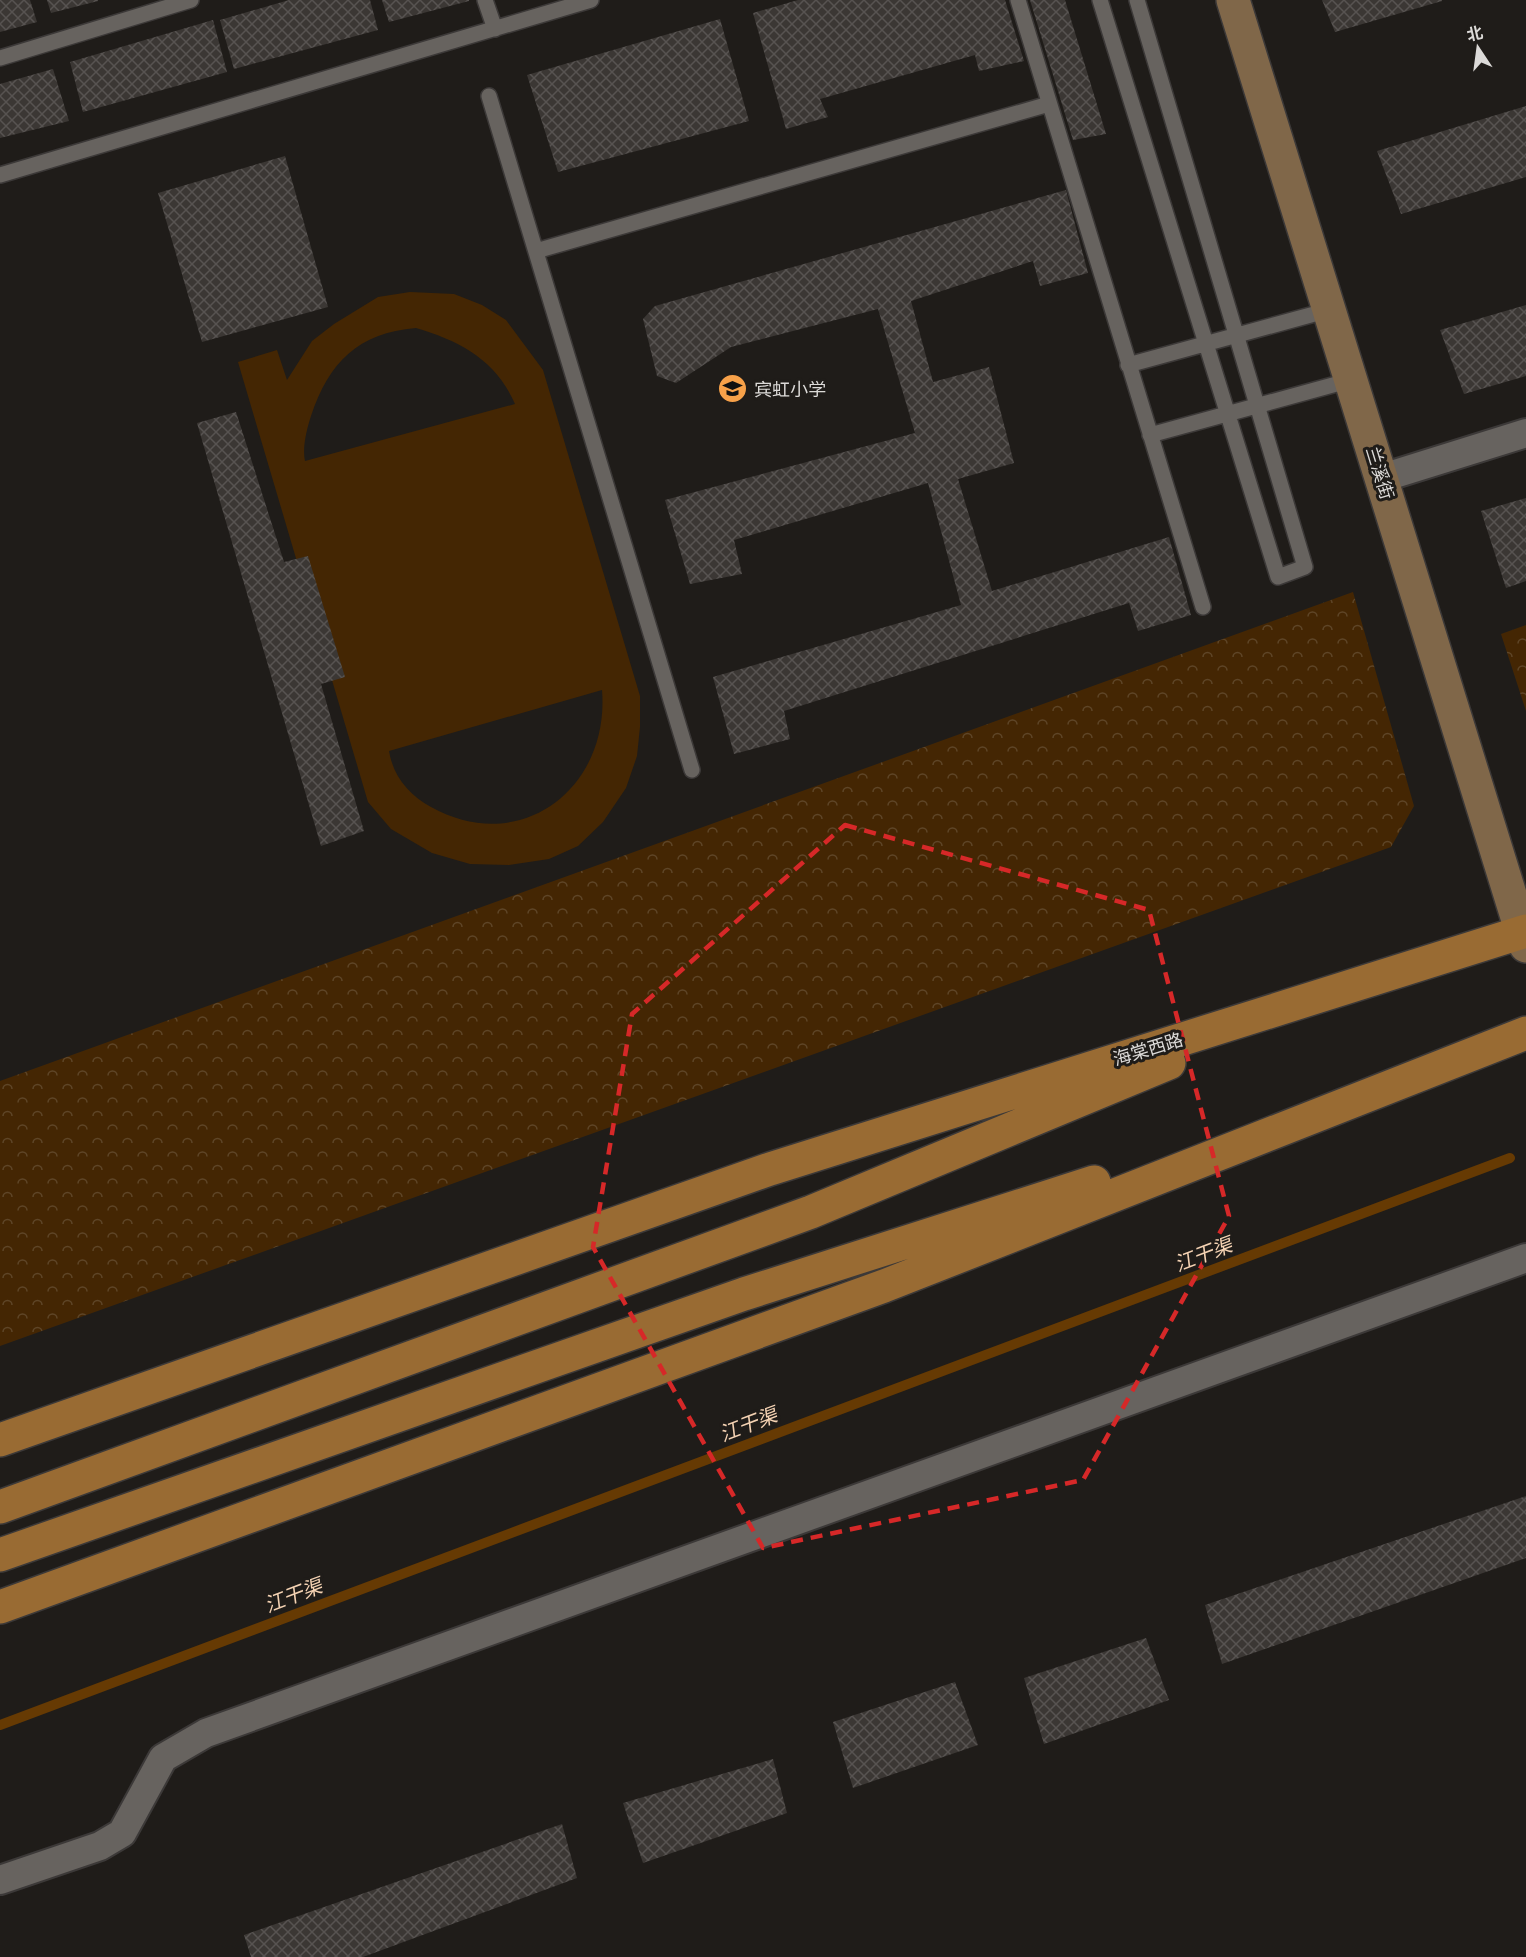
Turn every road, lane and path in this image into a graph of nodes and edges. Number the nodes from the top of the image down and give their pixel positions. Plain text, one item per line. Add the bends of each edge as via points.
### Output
1 (191, 0) edge
2 (485, 0) edge
3 (591, 0) edge
4 (1018, 0) edge
5 (1100, 0) edge
6 (1137, 0) edge
7 (1233, 0) edge
8 (495, 28) junction
9 (0, 58) edge
10 (489, 96) dead end
11 (1049, 104) junction
12 (0, 175) edge
13 (536, 251) junction
14 (1329, 310) junction
15 (1237, 335) junction
16 (1206, 344) junction
17 (1128, 365) junction
18 (1351, 380) junction
19 (1257, 406) junction
20 (1228, 414) junction
21 (1526, 433) edge
22 (1150, 435) junction
23 (1382, 478) junction
24 (1203, 607) dead end
25 (692, 770) dead end
26 (1525, 936) edge
27 (1364, 981) junction
28 (1526, 1033) edge
29 (1382, 1089) junction
30 (1526, 1258) edge
31 (96, 1404) junction
32 (0, 1422) edge
33 (0, 1440) edge
34 (0, 1507) edge
35 (0, 1555) edge
36 (0, 1607) edge
37 (0, 1880) edge

1 - 9 lane
2 - 8 lane
3 - 8 lane
4 - 11 lane
5 - 16 lane
6 - 15 lane
7 - 14 street, 兰溪街
8 - 12 lane
10 - 13 lane
11 - 13 lane
11 - 17 lane
13 - 25 lane
14 - 15 lane
14 - 18 street, 兰溪街
15 - 16 lane
15 - 19 lane
16 - 17 lane
16 - 20 lane
17 - 22 lane
18 - 19 lane
18 - 23 street, 兰溪街
19 - 20 lane
19 - 20 lane via 1305,567 1278,577
20 - 22 lane
21 - 23 street
22 - 24 lane
23 - 26 street, 兰溪街
26 - 27 main road, 海棠西路
27 - 31 main road, 海棠西路 via 770,1168
27 - 34 main road via 811,1212
28 - 29 main road
29 - 35 main road via 744,1294
29 - 36 main road via 884,1286
30 - 37 street via 206,1733 163,1758 122,1833 100,1846
31 - 32 street
31 - 33 main road, 海棠西路

